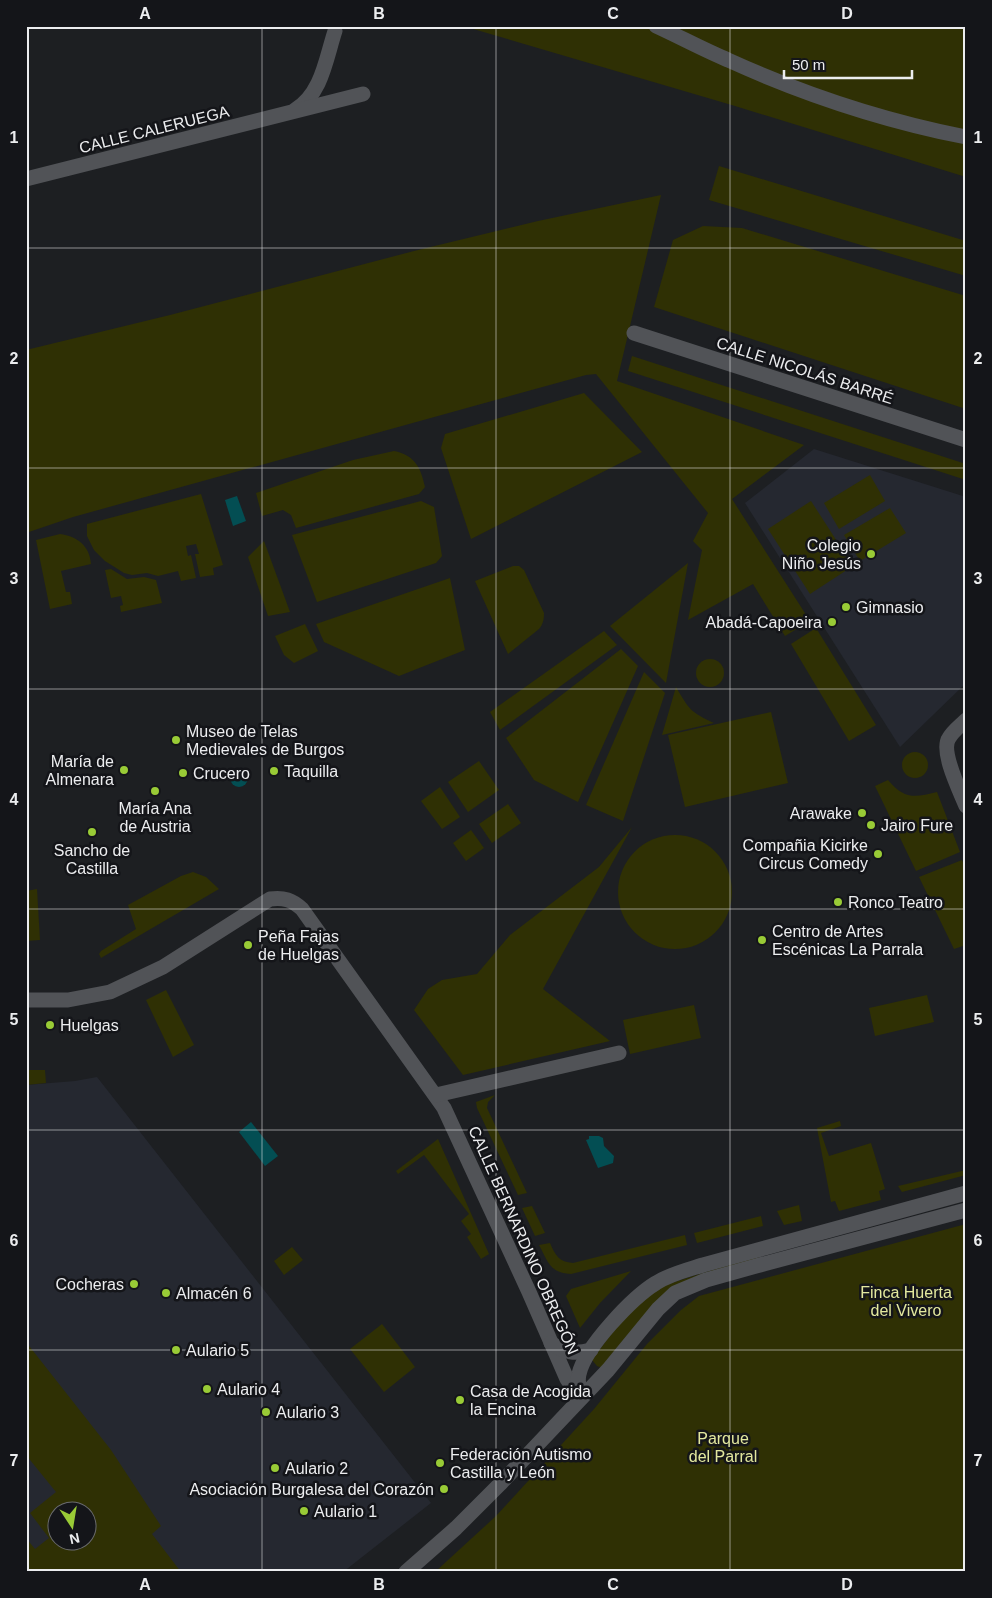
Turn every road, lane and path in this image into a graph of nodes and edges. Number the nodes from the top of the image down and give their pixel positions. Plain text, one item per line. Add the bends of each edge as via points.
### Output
1 (656, 26) edge
2 (335, 31) dead end
3 (363, 94) dead end
4 (290, 112) junction
5 (966, 137) edge
6 (26, 179) edge
7 (634, 332) dead end
8 (966, 440) edge
9 (966, 720) edge
10 (966, 806) edge
11 (26, 1000) edge
12 (619, 1053) dead end
13 (436, 1095) junction
14 (966, 1193) edge
15 (966, 1210) edge
16 (824, 1232) junction
17 (844, 1243) junction
18 (756, 1266) junction
19 (551, 1343) junction
20 (591, 1350) junction
21 (581, 1398) junction
22 (406, 1572) edge

1 - 5 street via 798,88 891,118
2 - 4 street, CALLE CALERUEGA via 318,84 307,101
3 - 4 street, CALLE CALERUEGA
4 - 6 street, CALLE CALERUEGA
7 - 8 street, CALLE NICOLÁS BARRÉ
9 - 10 street via 948,738 946,747
11 - 13 street, CALLE BERNARDINO OBREGÓN via 68,1000 110,992 163,967 270,899 287,898 302,909
12 - 13 street
13 - 19 street, CALLE BERNARDINO OBREGÓN via 451,1120
14 - 16 street
15 - 17 street
16 - 17 street
16 - 18 street via 821,1241 776,1253
16 - 20 street via 667,1276 631,1302
17 - 18 street
18 - 21 street via 706,1280 675,1293
19 - 20 street via 568,1353
19 - 21 street, CALLE BERNARDINO OBREGÓN via 567,1379
20 - 21 street via 579,1373 577,1384
21 - 22 street via 456,1528

